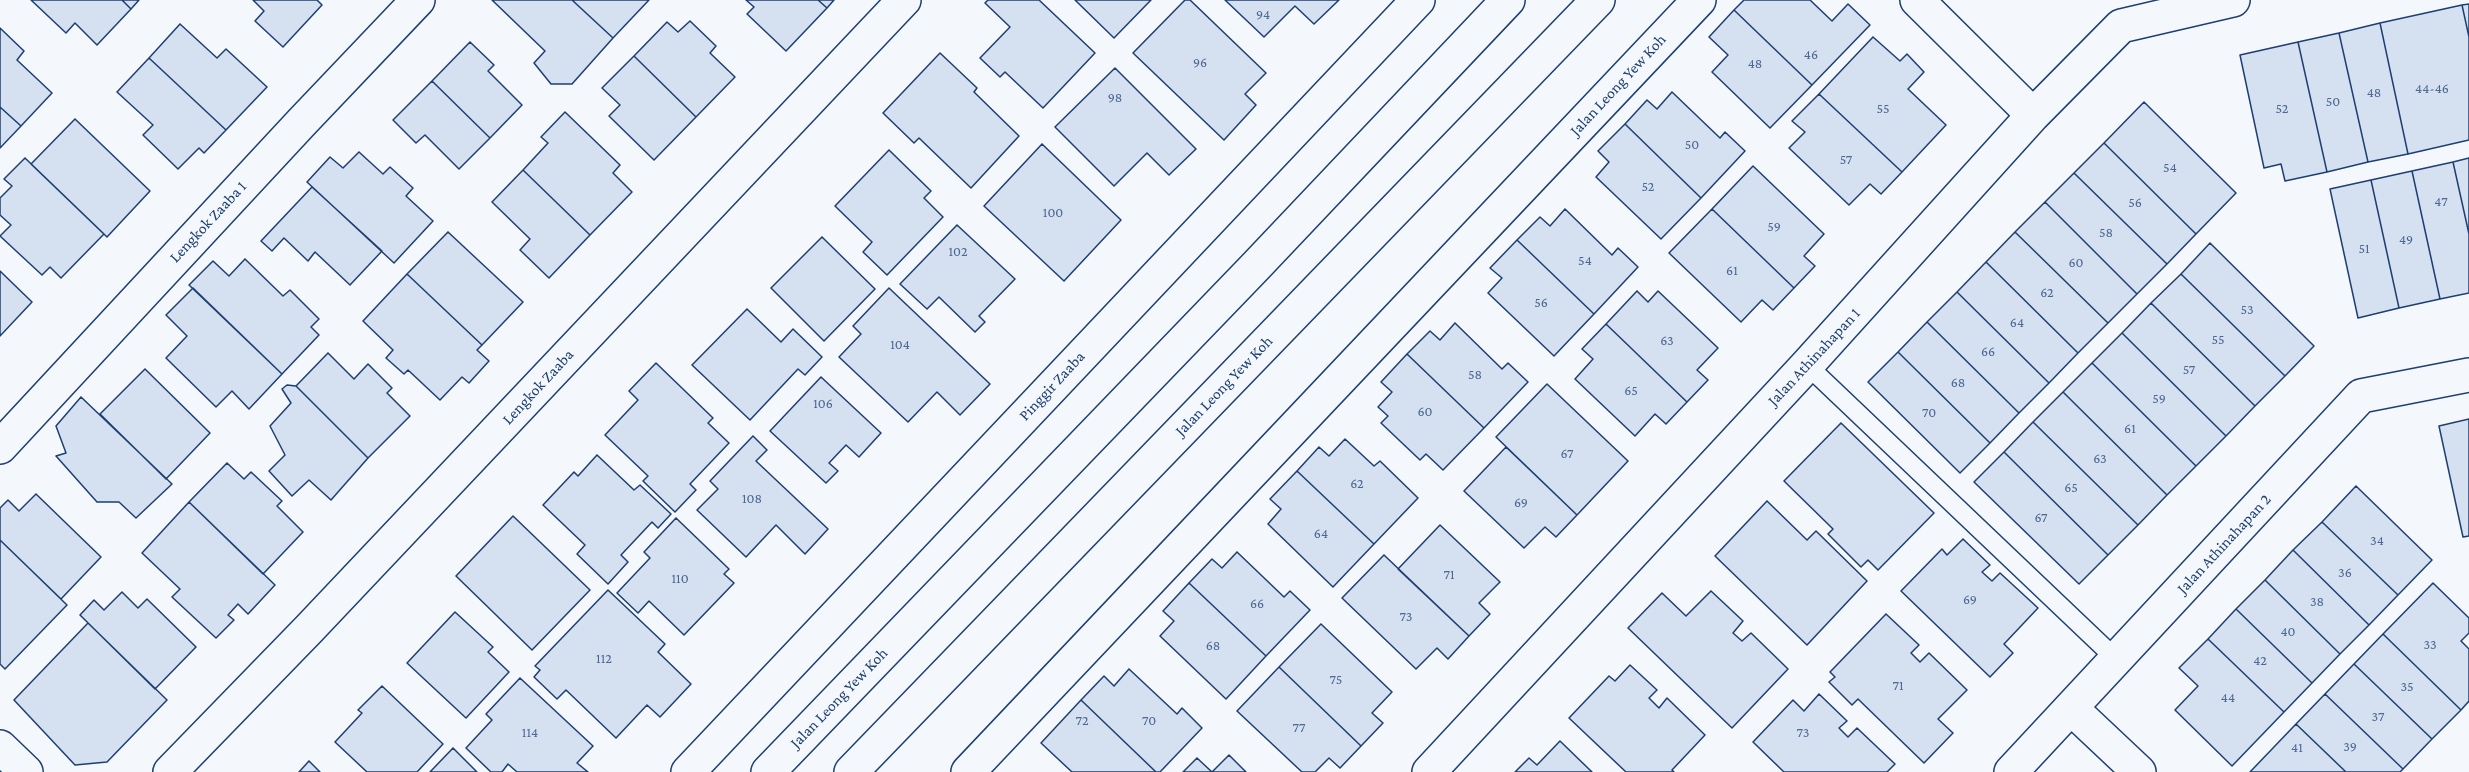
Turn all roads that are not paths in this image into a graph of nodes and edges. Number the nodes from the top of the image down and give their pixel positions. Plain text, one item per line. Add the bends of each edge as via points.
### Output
1 (418, 0) edge
2 (904, 0) edge
3 (1418, 0) edge
4 (1508, 0) edge
5 (1598, 0) edge
6 (1699, 0) edge
7 (1917, 0) edge
8 (2233, 0) edge
9 (2033, 116) junction
10 (1807, 365) junction
11 (2469, 375) edge
12 (0, 447) edge
13 (2116, 659) junction
14 (2071, 708) junction
15 (0, 747) edge
16 (26, 772) edge
17 (170, 772) edge
18 (688, 772) edge
19 (768, 772) edge
20 (851, 772) edge
21 (968, 772) edge
22 (1429, 772) edge
23 (2011, 772) edge
24 (2139, 772) edge

1 - 12 street, Lengkok Zaaba 1
2 - 17 street, Lengkok Zaaba
3 - 18 street, Pinggir Zaaba
4 - 19 street, Jalan Leong Yew Koh
5 - 20 street, Jalan Leong Yew Koh
6 - 21 street, Jalan Leong Yew Koh
7 - 9 street
8 - 9 street, Jalan Athinahapan 1 via 2121,26
9 - 10 street, Jalan Athinahapan 1
10 - 13 lane
10 - 22 street, Jalan Athinahapan 1
11 - 13 street, Jalan Athinahapan 2 via 2361,396
13 - 14 street, Jalan Athinahapan 2
14 - 23 street, Jalan Athinahapan 2
14 - 24 street
15 - 16 street

